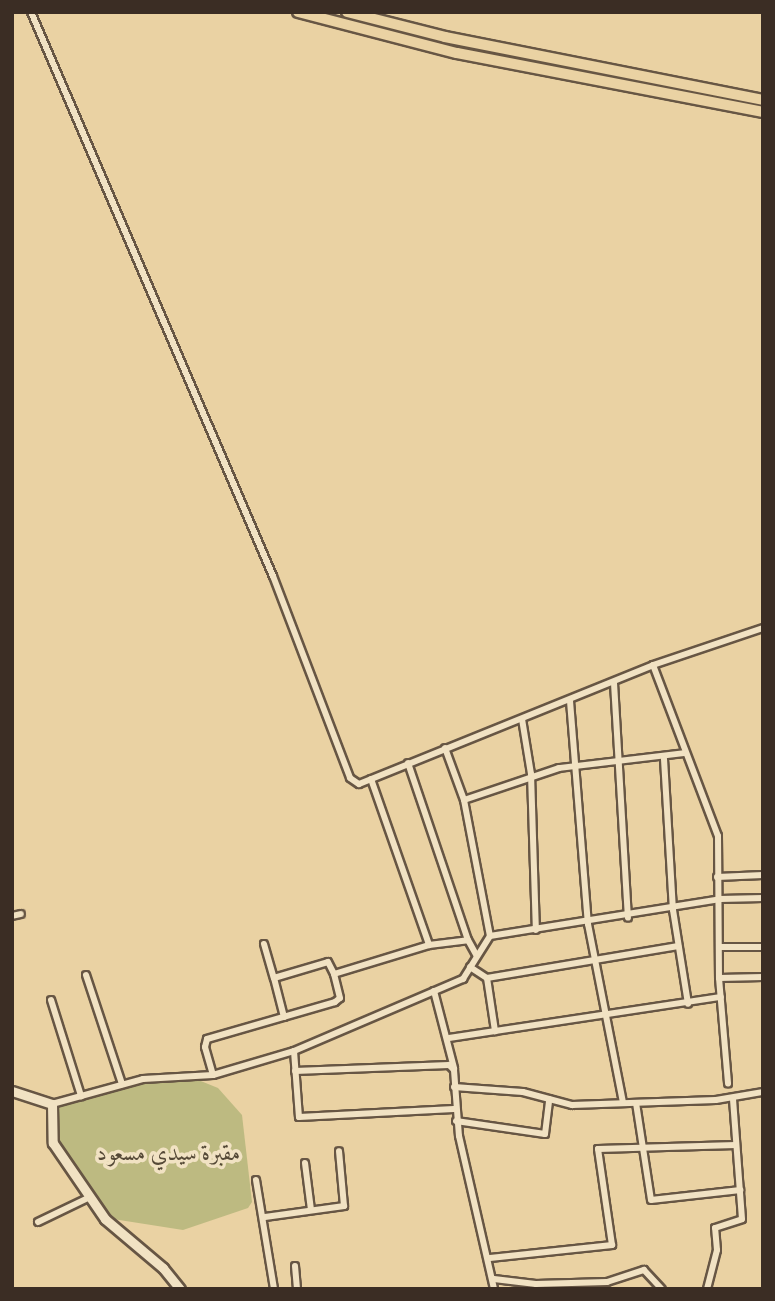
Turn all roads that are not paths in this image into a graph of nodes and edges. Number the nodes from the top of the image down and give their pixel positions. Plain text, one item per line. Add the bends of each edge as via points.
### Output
1 (31, 12) edge
2 (298, 12) edge
3 (347, 12) edge
4 (763, 100) edge
5 (763, 112) edge
6 (763, 628) edge
7 (653, 665) junction
8 (614, 683) junction
9 (570, 701) junction
10 (522, 719) junction
11 (445, 748) junction
12 (685, 753) junction
13 (664, 759) junction
14 (619, 760) junction
15 (408, 763) junction
16 (574, 766) junction
17 (531, 774) junction
18 (371, 779) junction
19 (464, 800) junction
20 (763, 874) edge
21 (717, 877) junction
22 (763, 898) edge
23 (720, 900) junction
24 (673, 910) junction
25 (21, 914) dead end
26 (12, 916) edge
27 (628, 918) junction
28 (588, 924) junction
29 (536, 930) junction
30 (490, 936) junction
31 (468, 940) junction
32 (264, 944) dead end
33 (429, 945) junction
34 (678, 946) junction
35 (719, 947) junction
36 (763, 947) edge
37 (477, 956) junction
38 (595, 960) junction
39 (470, 967) junction
40 (334, 974) junction
41 (86, 975) dead end
42 (763, 977) edge
43 (274, 978) junction
44 (487, 978) junction
45 (719, 978) junction
46 (434, 992) junction
47 (721, 997) junction
48 (51, 1000) dead end
49 (687, 1003) junction
50 (606, 1014) junction
51 (284, 1017) junction
52 (495, 1031) junction
53 (449, 1038) dead end
54 (294, 1051) junction
55 (454, 1070) junction
56 (295, 1071) junction
57 (213, 1074) junction
58 (122, 1084) junction
59 (728, 1084) dead end
60 (454, 1087) junction
61 (12, 1091) edge
62 (763, 1092) edge
63 (81, 1097) junction
64 (733, 1098) junction
65 (550, 1099) junction
66 (623, 1103) junction
67 (636, 1103) junction
68 (52, 1104) junction
69 (454, 1109) junction
70 (457, 1121) junction
71 (736, 1145) junction
72 (643, 1146) junction
73 (339, 1151) dead end
74 (305, 1163) dead end
75 (256, 1181) dead end
76 (740, 1190) junction
77 (90, 1197) junction
78 (311, 1210) junction
79 (265, 1217) junction
80 (38, 1222) dead end
81 (490, 1258) junction
82 (295, 1266) dead end
83 (494, 1279) junction
84 (656, 1286) edge
85 (180, 1289) edge
86 (274, 1289) edge
87 (297, 1289) edge
88 (494, 1289) edge
89 (662, 1289) edge
90 (707, 1289) edge

1 - 18 street via 273,576 350,778 359,784
2 - 5 highway via 457,53
3 - 4 highway via 445,37
6 - 7 street
7 - 8 street
7 - 12 street
8 - 9 street
8 - 14 street
9 - 10 street
9 - 16 street
10 - 11 street
10 - 17 street
11 - 15 street
11 - 19 street
12 - 13 street
12 - 21 street via 718,836
13 - 14 street
13 - 24 street
14 - 16 street
14 - 27 street
15 - 18 street
15 - 31 street
16 - 17 street
16 - 28 street
17 - 19 street
17 - 29 street
18 - 33 street
19 - 30 street
20 - 21 street
21 - 23 street
22 - 23 street
23 - 24 street
23 - 35 street
24 - 27 street
24 - 34 street
25 - 26 street
27 - 28 street
28 - 29 street
28 - 38 street
29 - 30 street
30 - 37 street
31 - 33 street
31 - 37 street
32 - 43 street
33 - 40 street
34 - 38 street
34 - 49 street
35 - 36 street
35 - 45 street
37 - 39 street
38 - 44 street
38 - 50 street
39 - 44 street
39 - 46 street via 463,979
40 - 43 street via 328,962
40 - 51 street via 338,1000
41 - 58 street
42 - 45 street
43 - 51 street
44 - 52 street
45 - 47 street
46 - 54 street
46 - 55 street
47 - 49 street
47 - 59 street
48 - 63 street
49 - 50 street
50 - 52 street
50 - 66 street
51 - 57 street via 207,1039
52 - 53 street
54 - 56 street
54 - 57 street
55 - 56 street via 449,1065
55 - 60 street
56 - 69 street via 299,1117
57 - 58 street
58 - 63 street
60 - 65 street via 523,1092
60 - 69 street
61 - 68 street
62 - 64 street
63 - 68 street
64 - 67 street
64 - 71 street
65 - 66 street via 572,1105
65 - 70 street via 545,1134
66 - 67 street
67 - 72 street
68 - 77 street via 53,1143
69 - 70 street
70 - 81 street
71 - 72 street
71 - 76 street
72 - 76 street via 651,1200
72 - 81 street via 598,1149 612,1245
73 - 78 street via 344,1206
74 - 78 street
75 - 79 street
76 - 90 street via 742,1219 715,1228 717,1250
77 - 80 street
77 - 85 street via 105,1219 163,1268
78 - 79 street
79 - 86 street
81 - 83 street
82 - 87 street
83 - 84 street via 536,1284 607,1282 644,1270
83 - 88 street
84 - 89 street

